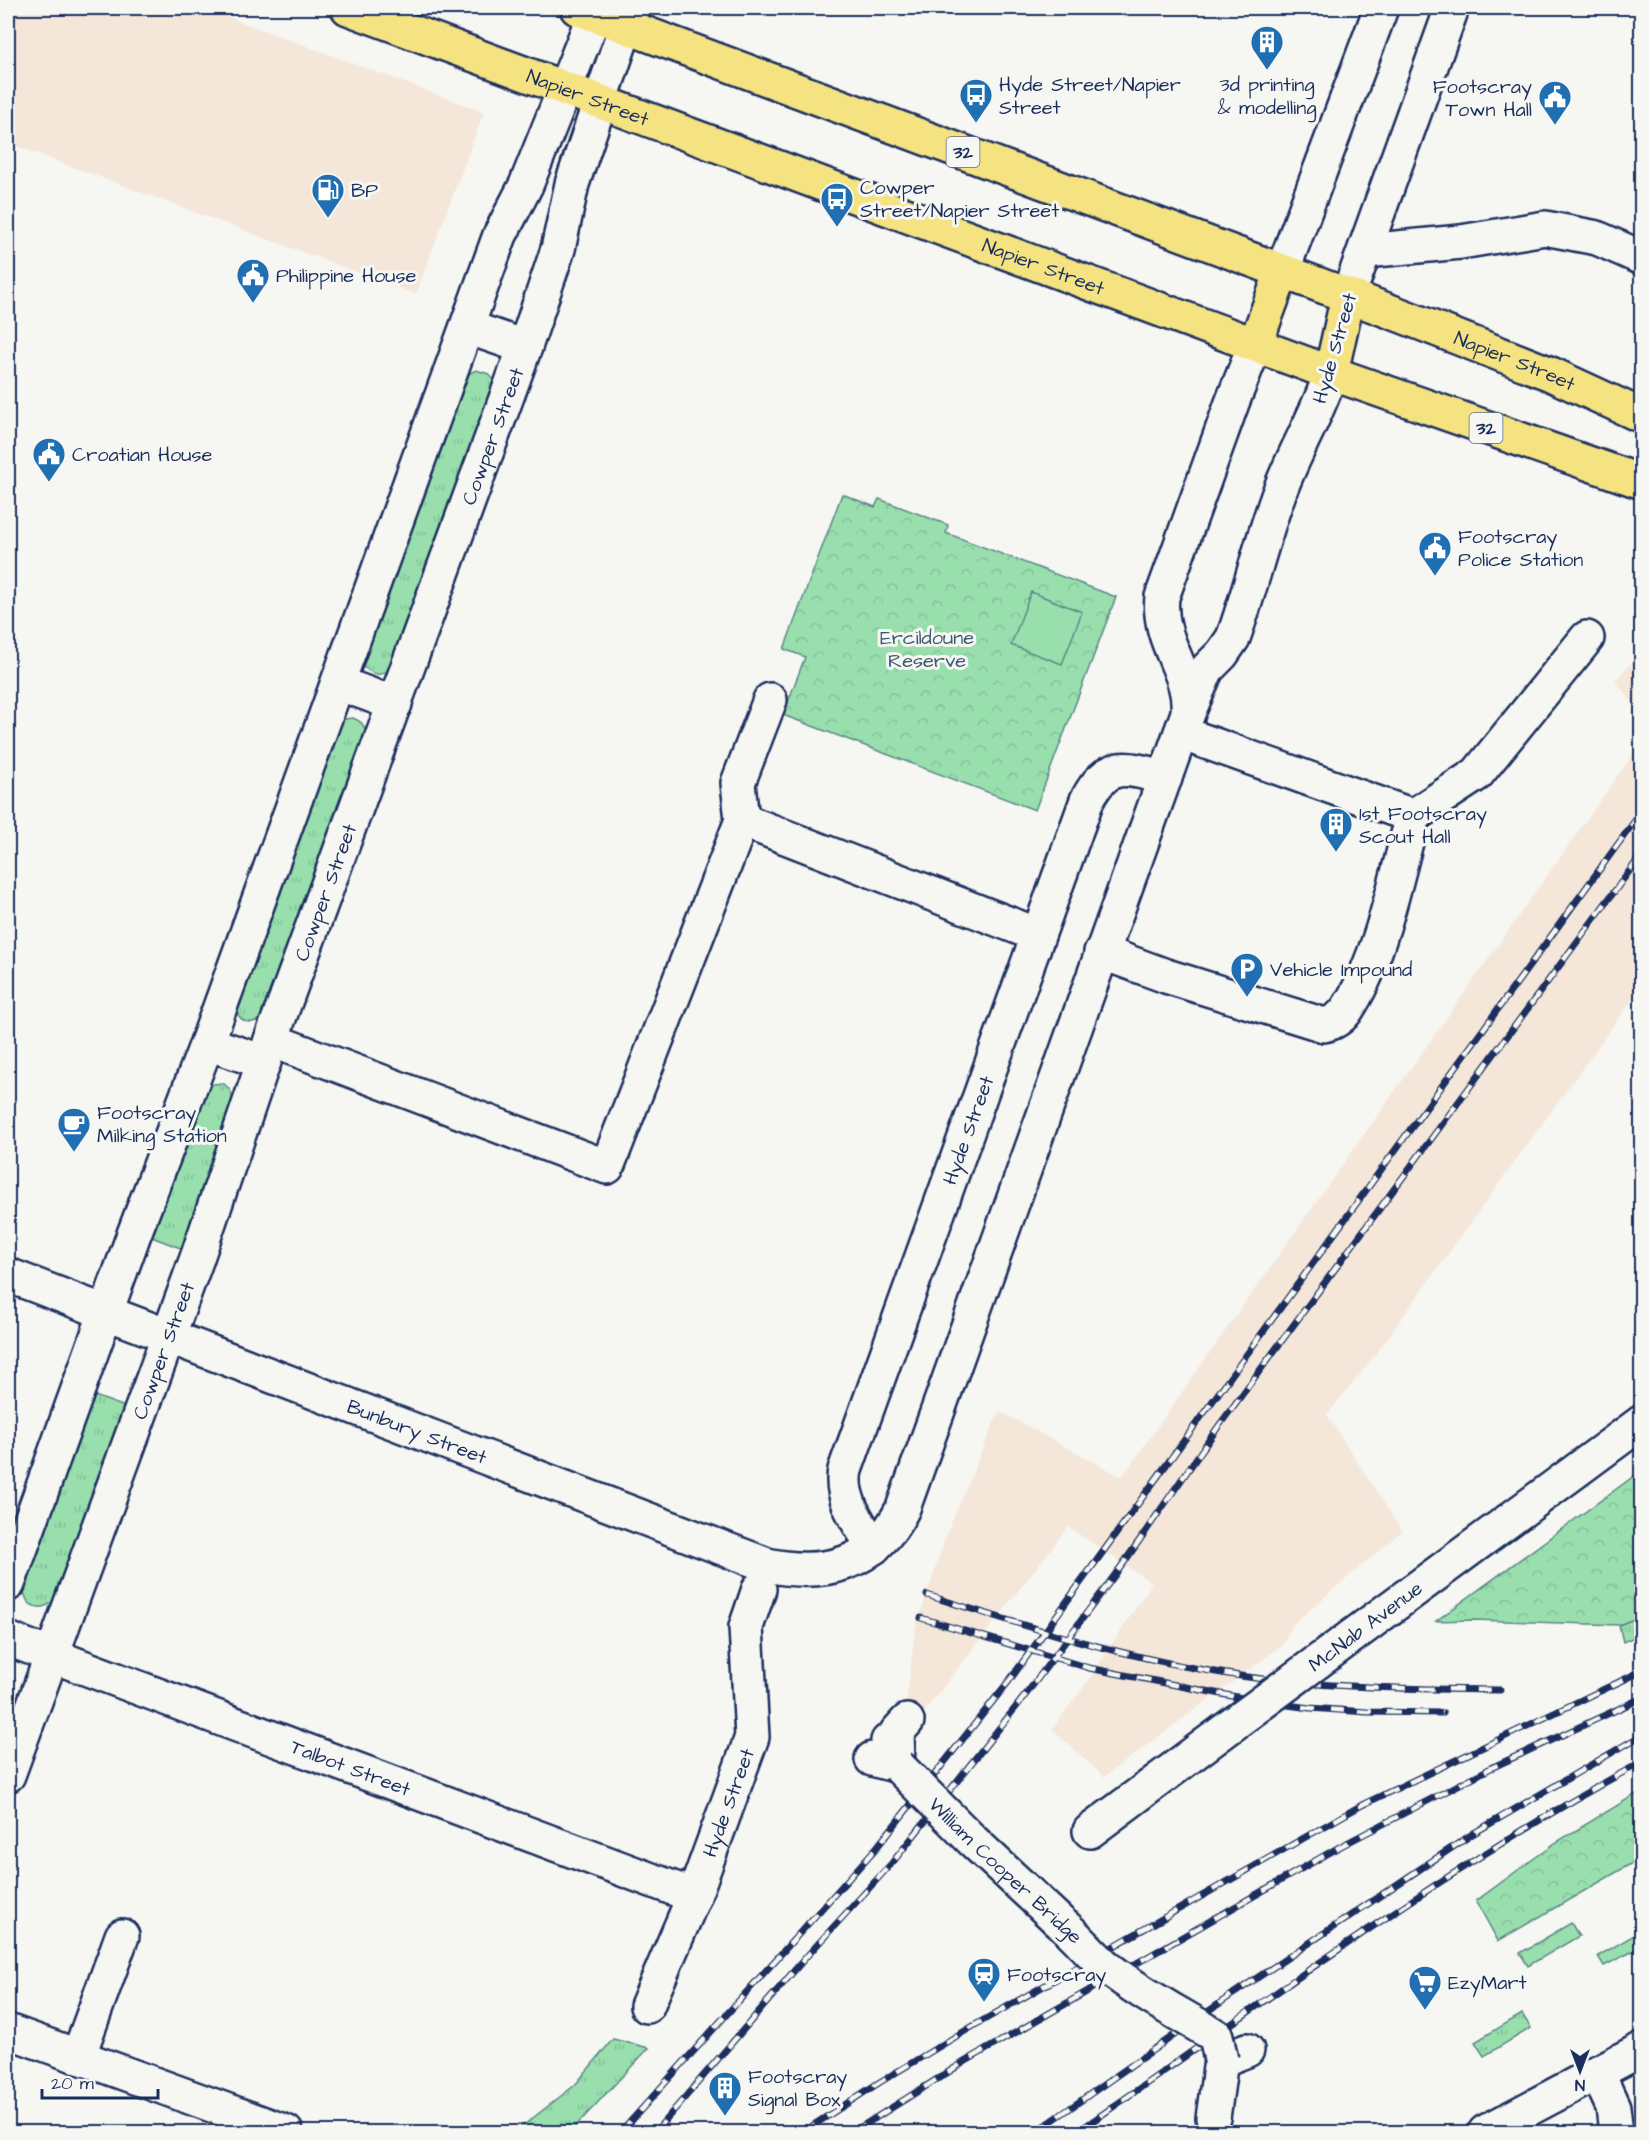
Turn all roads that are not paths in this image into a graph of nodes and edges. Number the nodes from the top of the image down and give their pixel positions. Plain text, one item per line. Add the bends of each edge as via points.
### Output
1 (348, 8) edge
2 (1381, 8) edge
3 (1452, 8) edge
4 (590, 10) edge
5 (629, 17) edge
6 (564, 88) junction
7 (600, 101) junction
8 (1365, 251) junction
9 (1641, 258) edge
10 (1282, 272) junction
11 (1348, 296) junction
12 (467, 327) junction
13 (1255, 345) junction
14 (525, 347) junction
15 (1331, 373) junction
16 (1641, 416) edge
17 (1641, 482) edge
18 (1587, 638) dead end
19 (338, 683) junction
20 (770, 700) dead end
21 (395, 704) junction
22 (1185, 723) junction
23 (1165, 778) junction
24 (1413, 816) junction
25 (742, 820) junction
26 (1038, 934) junction
27 (1101, 952) junction
28 (207, 1043) junction
29 (267, 1051) junction
30 (8, 1275) edge
31 (107, 1312) junction
32 (168, 1336) junction
33 (1641, 1422) edge
34 (18, 1522) edge
35 (874, 1547) junction
36 (831, 1568) joint
37 (8, 1584) edge
38 (759, 1589) dead end
39 (8, 1639) edge
40 (51, 1655) junction
41 (891, 1747) dead end
42 (8, 1775) edge
43 (1090, 1831) dead end
44 (693, 1896) junction
45 (122, 1936) dead end
46 (647, 2006) dead end
47 (8, 2031) edge
48 (1641, 2049) edge
49 (78, 2057) junction
50 (1597, 2072) junction
51 (1213, 2118) dead end
52 (286, 2133) edge
53 (1485, 2133) edge
54 (1616, 2133) edge

1 - 6 main road, Napier Street / 32
2 - 10 street, Hyde Street
3 - 8 street, Hyde Street
4 - 5 main road, Napier Street / 32
4 - 6 street
5 - 7 street, Cowper Street
5 - 10 main road, Napier Street / 32
6 - 7 main road, Napier Street / 32
6 - 12 street via 526,185 500,235
7 - 13 main road, Napier Street / 32
7 - 14 street, Cowper Street
8 - 9 street via 1461,242 1545,228 1597,238
8 - 11 street, Hyde Street
10 - 11 main road, Napier Street / 32
10 - 13 main road, Hyde Street
11 - 15 main road, Hyde Street
11 - 16 main road, Napier Street / 32 via 1551,374
12 - 14 street
12 - 19 street
13 - 15 main road, Napier Street / 32
13 - 22 street, Hyde Street via 1162,597 1165,635 1185,685
14 - 21 street, Cowper Street
15 - 17 main road, Napier Street / 32
15 - 22 street, Hyde Street via 1280,491 1233,638 1207,669
18 - 24 street via 1477,774
19 - 21 street
19 - 28 street
20 - 25 street via 738,783
21 - 29 street, Cowper Street
22 - 23 street, Hyde Street
22 - 24 street
23 - 26 street, Hyde Street via 1119,770 1099,779 1087,800
23 - 27 street, Hyde Street
24 - 27 street via 1373,958 1346,1012 1334,1022 1324,1025
25 - 26 street
25 - 29 street via 607,1167
26 - 35 street, Hyde Street via 844,1474 852,1511
27 - 35 street, Hyde Street via 903,1508 889,1532
28 - 29 street
28 - 31 street
29 - 32 street, Cowper Street
30 - 31 street, Bunbury Street
31 - 32 street, Bunbury Street
31 - 34 street
32 - 36 street, Bunbury Street via 767,1565 803,1570
32 - 40 street, Cowper Street
33 - 43 street, McNab Avenue, bridge
34 - 37 street
35 - 36 street, Hyde Street
38 - 44 street, Hyde Street via 746,1627 752,1737
39 - 40 street, Talbot Street
40 - 42 street, Cowper Street
40 - 44 street, Talbot Street
41 - 51 street, William Cooper Bridge, bridge via 973,1841 1106,1967 1216,2036 1234,2055
44 - 46 street, Hyde Street
45 - 49 street
47 - 49 street
48 - 50 street
49 - 52 street
50 - 53 street
50 - 54 street via 1613,2107

